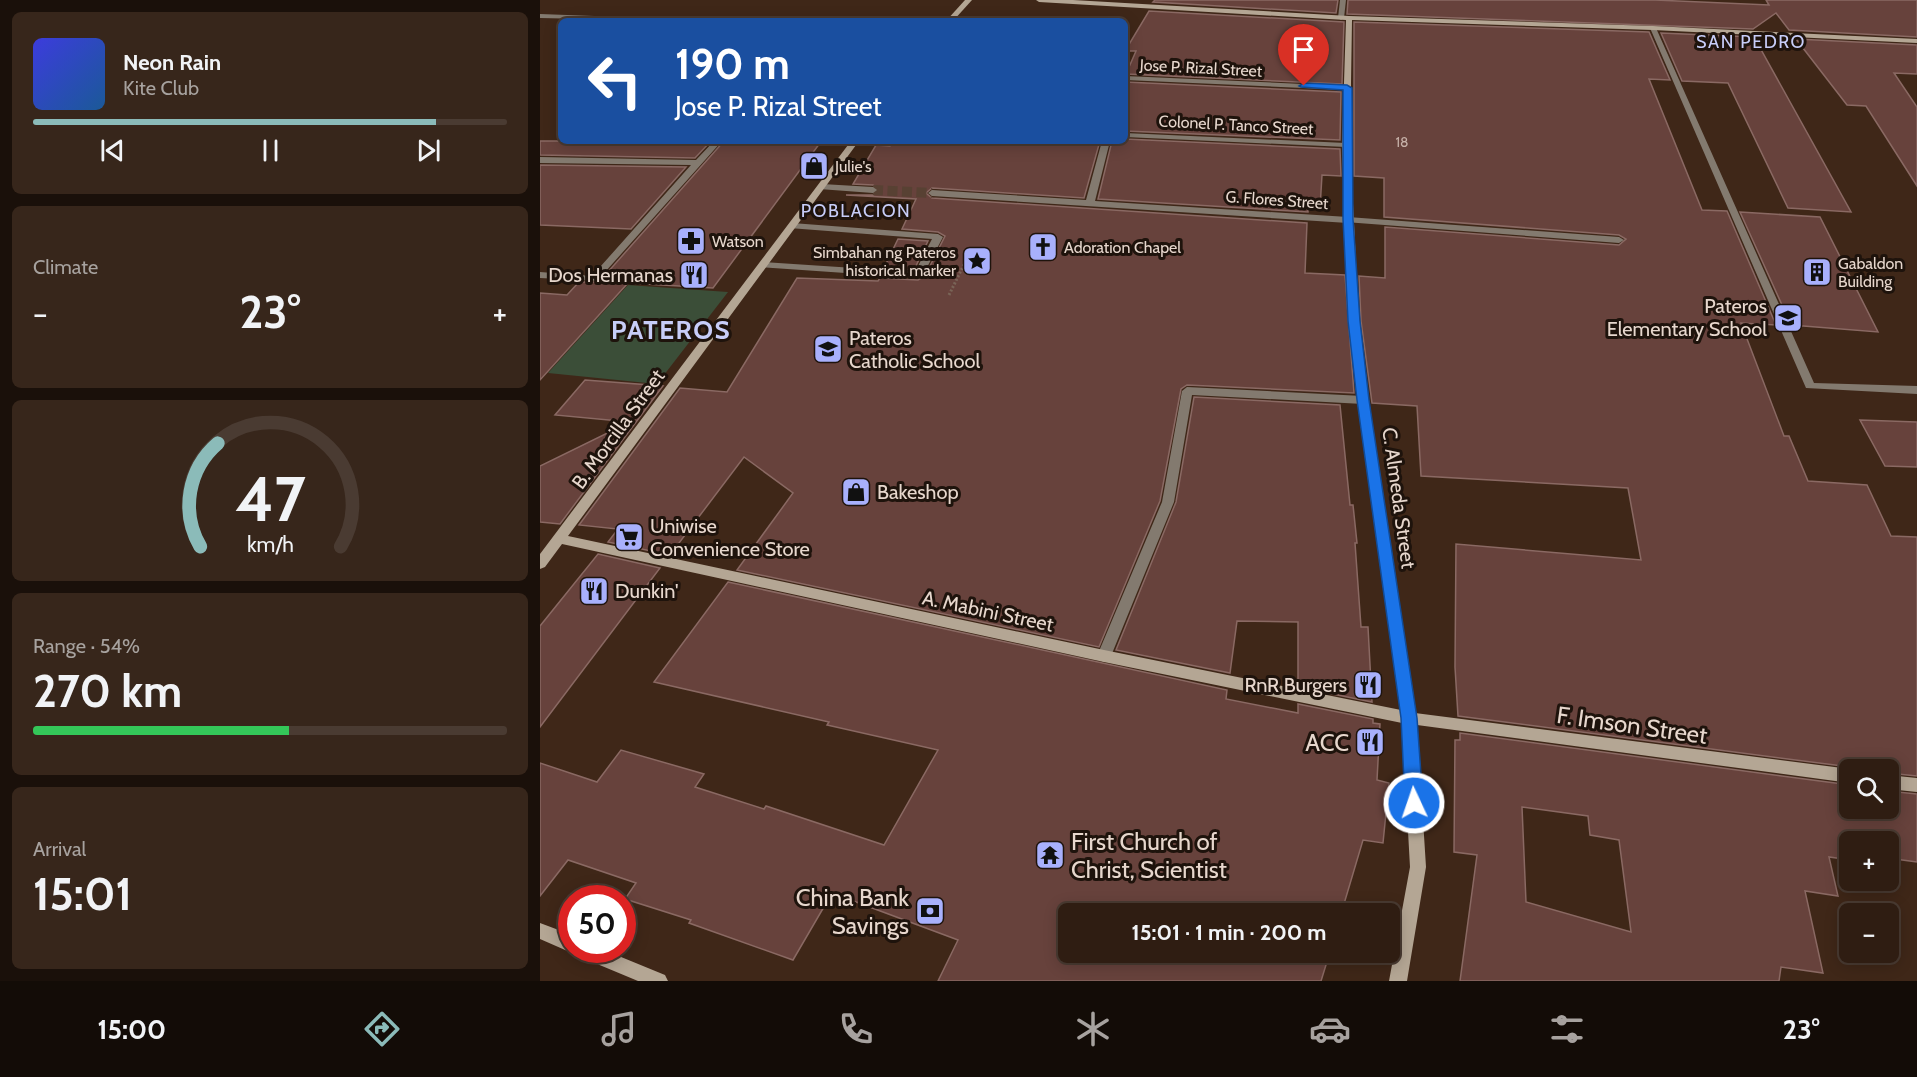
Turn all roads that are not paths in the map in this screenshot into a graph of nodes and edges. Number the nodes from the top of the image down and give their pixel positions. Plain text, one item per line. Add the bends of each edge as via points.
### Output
1 (969, 0) edge
2 (1039, 0) edge
3 (1343, 0) edge
4 (540, 16) edge
5 (594, 18) edge
6 (952, 18) edge
7 (1345, 18) junction
8 (1653, 28) junction
9 (1916, 42) edge
10 (1128, 78) edge
11 (1347, 88) junction
12 (1128, 135) edge
13 (715, 144) edge
14 (853, 144) edge
15 (1105, 144) edge
16 (1346, 145) junction
17 (540, 160) edge
18 (698, 163) junction
19 (822, 187) junction
20 (873, 190) tunnel mouth
21 (932, 194) tunnel mouth
22 (1090, 203) junction
23 (1348, 219) junction
24 (792, 226) junction
25 (1619, 240) dead end
26 (763, 265) junction
27 (540, 274) edge
28 (1917, 390) edge
29 (1363, 400) junction
30 (560, 539) junction
31 (540, 564) edge
32 (1104, 656) junction
33 (1409, 718) junction
34 (1839, 775) edge
35 (1899, 783) edge
36 (1917, 785) edge
37 (540, 931) edge
38 (558, 938) edge
39 (615, 963) edge
40 (659, 981) edge
41 (1398, 981) edge

1 - 6 main road
2 - 7 main road
3 - 7 street
4 - 5 street
7 - 8 main road
7 - 11 main road, C. Almeda Street
8 - 9 main road
8 - 28 street via 1810,386
10 - 11 street, Jose P. Rizal Street
11 - 16 main road, C. Almeda Street
12 - 16 street, Colonel P. Tanco Street
13 - 18 street
14 - 19 main road, B. Morcilla Street
15 - 22 street
16 - 23 main road, C. Almeda Street
17 - 18 street
18 - 27 street via 594,279
19 - 20 street
19 - 24 main road, B. Morcilla Street
21 - 22 street, G. Flores Street
22 - 23 street, G. Flores Street
23 - 25 street, G. Flores Street
23 - 29 main road, C. Almeda Street
24 - 26 main road, B. Morcilla Street
24 - 26 street via 938,237 918,275
26 - 30 main road, B. Morcilla Street
29 - 32 street via 1187,391 1168,502
29 - 33 main road, C. Almeda Street
30 - 31 main road, B. Morcilla Street
30 - 32 main road, A. Mabini Street
32 - 33 main road, A. Mabini Street
33 - 34 main road, F. Imson Street
33 - 41 main road, C. Almeda Street via 1418,867
35 - 36 main road
37 - 38 main road
39 - 40 main road

